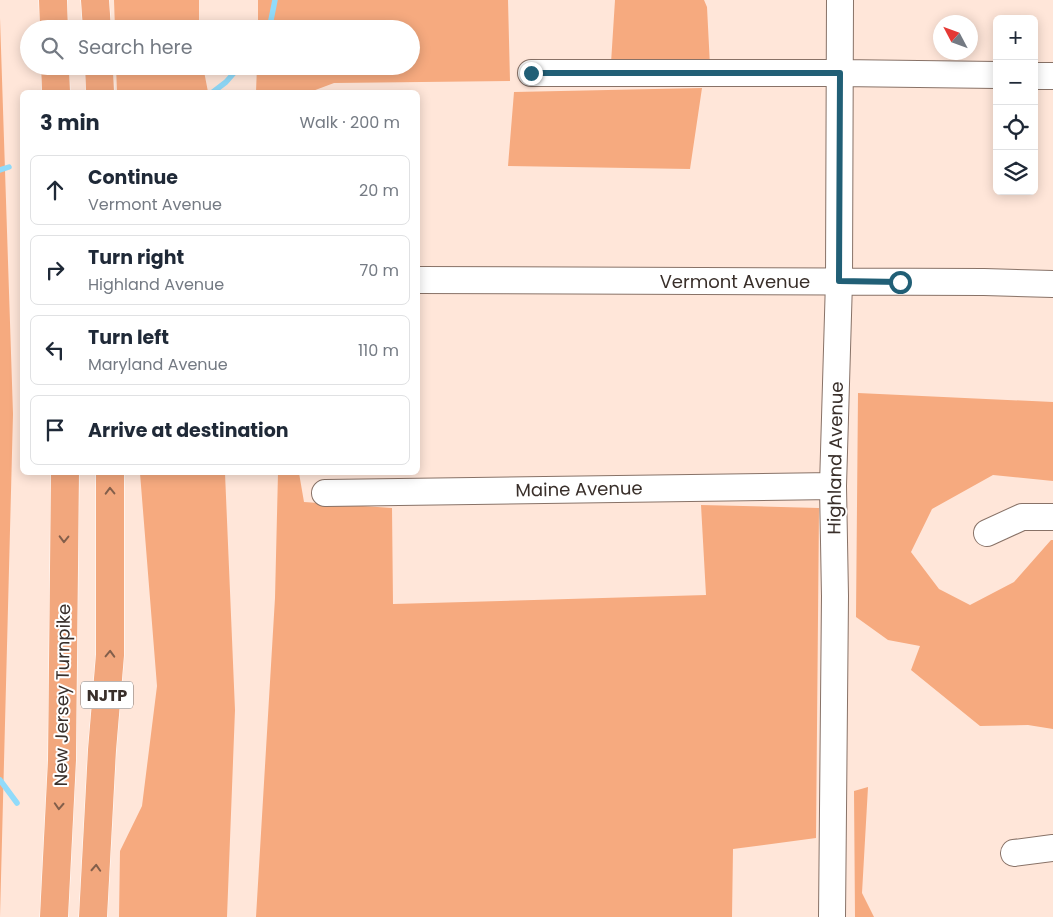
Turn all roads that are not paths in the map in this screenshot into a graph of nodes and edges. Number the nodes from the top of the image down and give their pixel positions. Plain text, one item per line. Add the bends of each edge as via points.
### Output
1 (53, 0) edge
2 (95, 0) edge
3 (840, 0) edge
4 (54, 20) edge
5 (96, 20) edge
6 (531, 73) dead end
7 (840, 73) junction
8 (55, 75) edge
9 (99, 75) edge
10 (993, 76) edge
11 (1038, 76) edge
12 (1053, 76) edge
13 (56, 90) edge
14 (100, 90) edge
15 (420, 280) edge
16 (839, 281) junction
17 (1053, 284) edge
18 (65, 475) edge
19 (110, 475) edge
20 (833, 486) junction
21 (325, 493) dead end
22 (1053, 517) edge
23 (987, 533) dead end
24 (1053, 848) edge
25 (1014, 854) dead end
26 (54, 917) edge
27 (94, 917) edge
28 (832, 917) edge

1 - 4 highway
2 - 5 highway
3 - 7 street, Highland Avenue
6 - 7 street
7 - 10 street
7 - 16 street, Highland Avenue
8 - 13 highway
9 - 14 highway
11 - 12 street
15 - 16 street, Vermont Avenue
16 - 17 street, Vermont Avenue
16 - 20 street, Highland Avenue
18 -> 26 highway, New Jersey Turnpike / NJTP via 62,760
27 -> 19 highway, NJTP via 110,655
20 - 21 street, Maine Avenue
20 - 28 street, Highland Avenue
22 - 23 street via 1022,517
24 - 25 street

